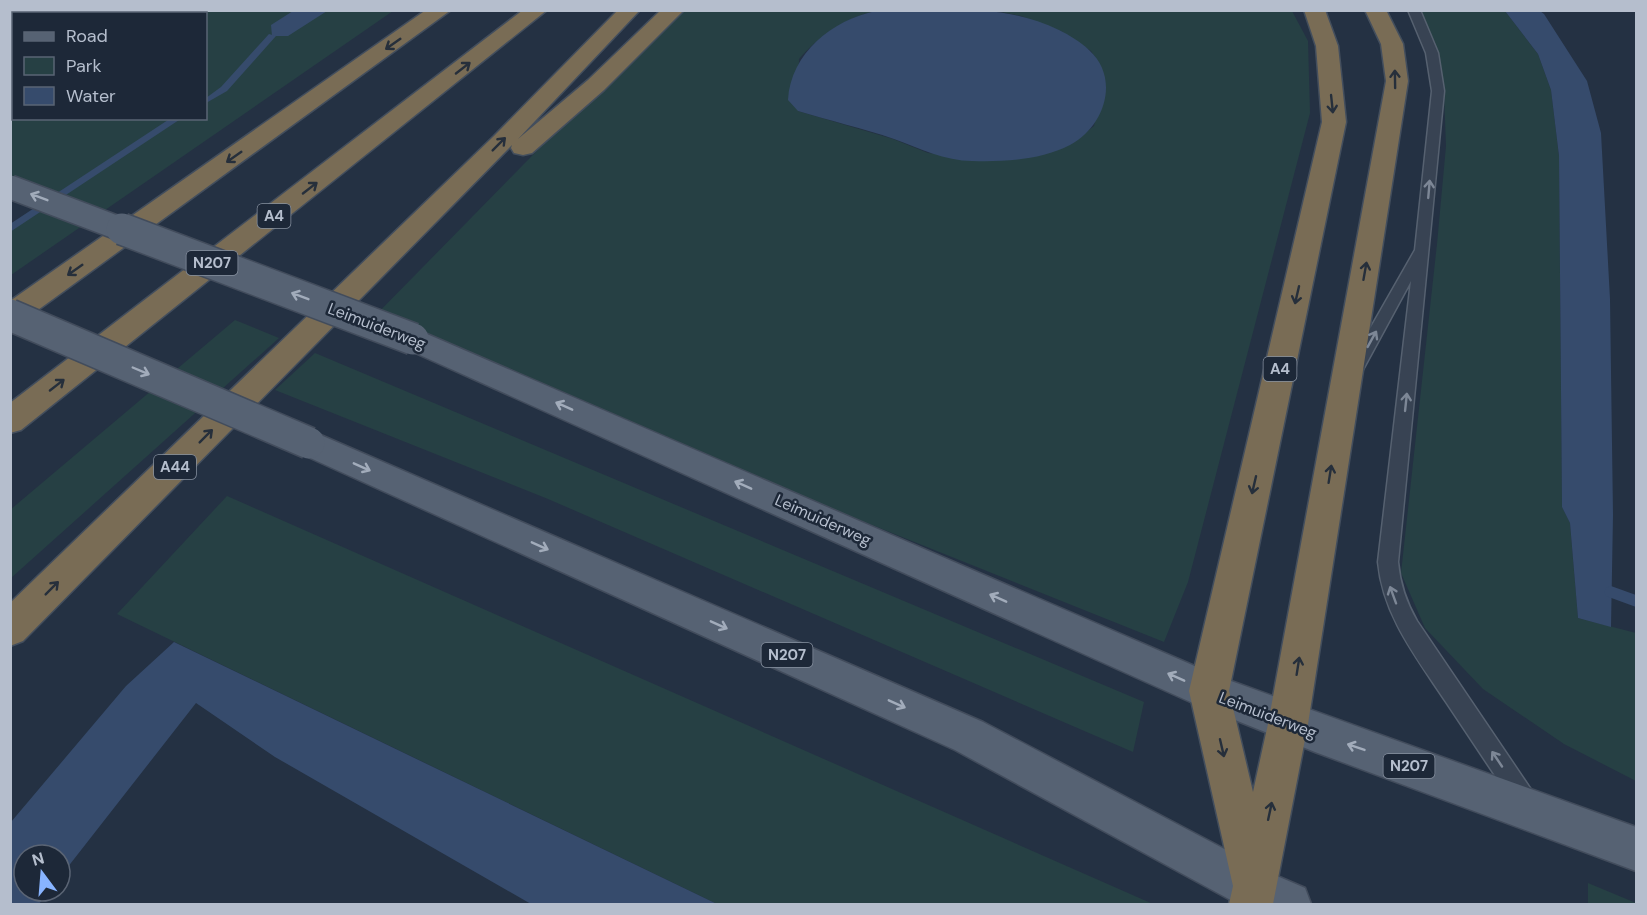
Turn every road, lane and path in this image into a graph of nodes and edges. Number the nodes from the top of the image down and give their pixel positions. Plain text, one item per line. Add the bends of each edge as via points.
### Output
1 (441, 10) edge
2 (537, 10) edge
3 (630, 10) edge
4 (674, 10) edge
5 (1314, 10) edge
6 (1375, 10) edge
7 (1414, 10) edge
8 (10, 187) edge
9 (1423, 247) junction
10 (339, 304) junction
11 (10, 316) edge
12 (1344, 391) junction
13 (10, 421) edge
14 (10, 629) edge
15 (1209, 691) junction
16 (1288, 724) junction
17 (1530, 808) junction
18 (1636, 849) edge
19 (1265, 899) edge

1 -> 11 highway
13 -> 2 highway, A4
10 -> 3 highway, A44
4 - 10 highway via 596,85
5 -> 15 highway, A4 via 1327,46 1334,122
12 -> 6 highway via 1397,81 1392,44
9 -> 7 lane via 1438,91 1432,53
15 -> 8 main road, Leimuiderweg / N207, bridge via 413,339
12 -> 9 lane
17 -> 9 lane via 1399,612 1390,585 1388,562
14 -> 10 highway, A44
11 -> 19 main road, N207, bridge via 309,443 969,736
16 -> 12 highway
15 - 16 main road, Leimuiderweg / N207
15 -> 19 highway
17 -> 16 main road, Leimuiderweg / N207
19 -> 16 highway
17 - 18 main road, Leimuiderweg / N207

